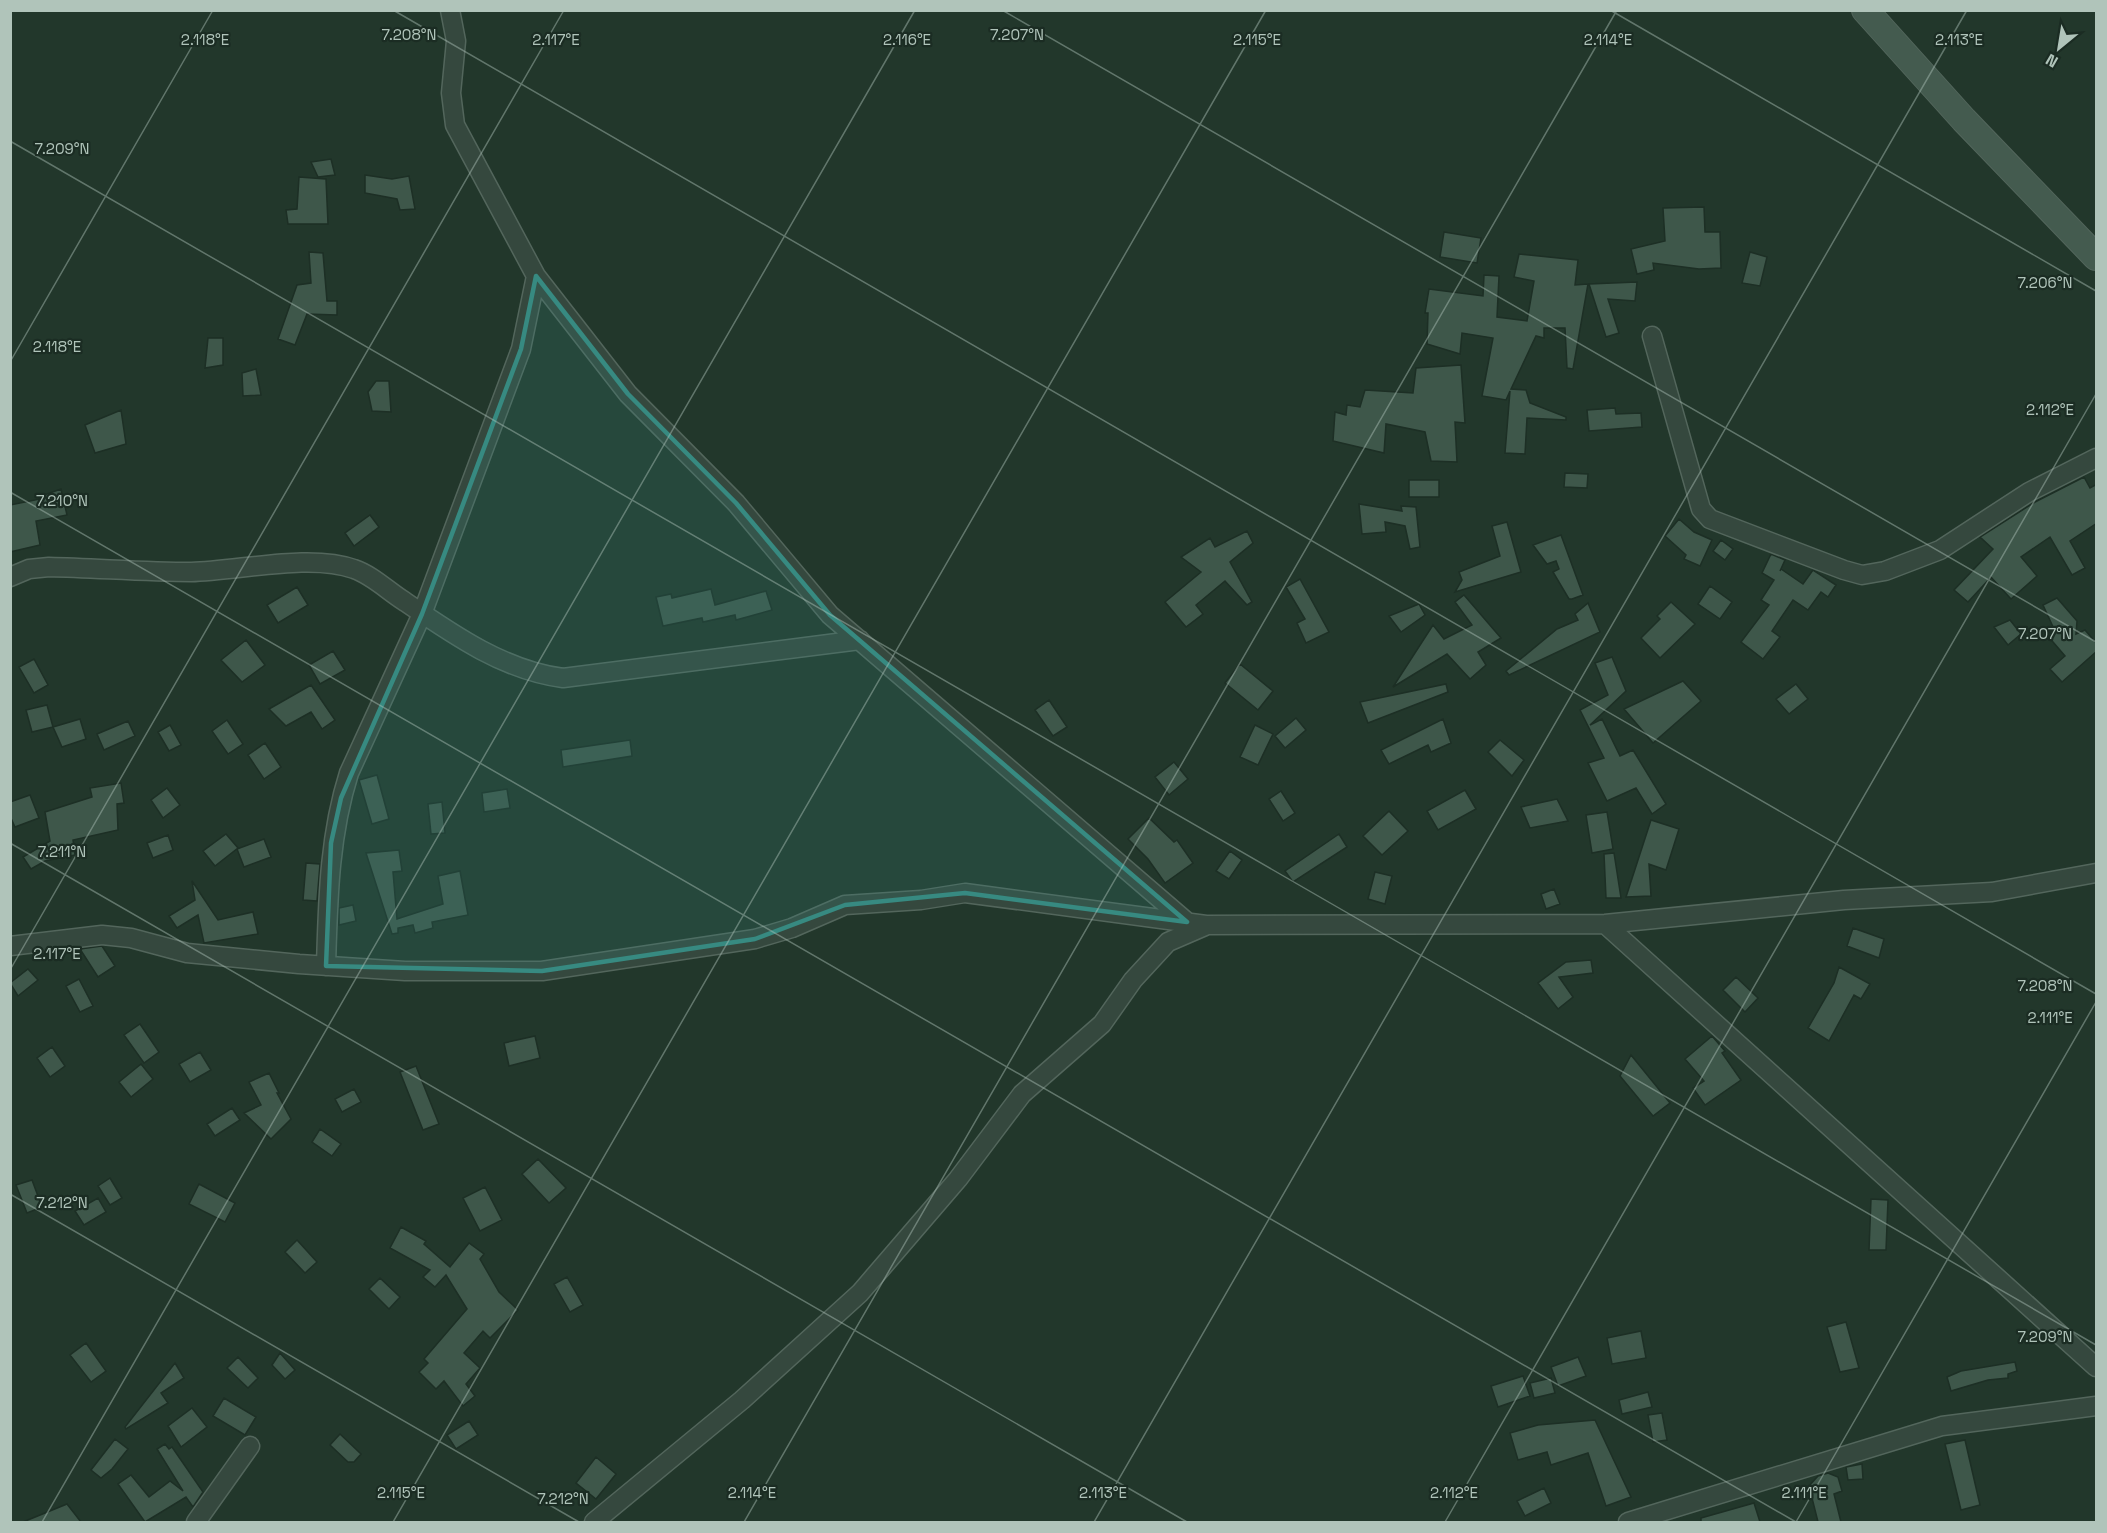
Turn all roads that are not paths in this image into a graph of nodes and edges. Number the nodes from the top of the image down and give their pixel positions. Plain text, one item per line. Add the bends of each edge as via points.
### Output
1 (450, 10) edge
2 (1865, 10) edge
3 (2097, 257) edge
4 (536, 276) junction
5 (1652, 336) dead end
6 (2097, 458) edge
7 (10, 577) edge
8 (422, 614) junction
9 (860, 640) junction
10 (2097, 873) edge
11 (1187, 922) junction
12 (1605, 924) junction
13 (1206, 925) junction
14 (10, 946) edge
15 (326, 966) junction
16 (2097, 1367) edge
17 (2097, 1406) edge
18 (250, 1446) dead end
19 (196, 1522) edge
20 (594, 1522) edge
21 (1628, 1522) edge

1 - 4 street via 456,41 451,93 456,125
2 - 3 street via 1964,120
4 - 8 street via 521,349
4 - 9 street via 628,394 736,503 830,615
5 - 6 street via 1701,509 1710,519 1862,575 1885,571 1940,550 2029,492
7 - 8 street via 29,569 49,567 191,572 311,562 339,564 357,570
8 - 9 street via 496,658 536,675 563,678
8 - 15 street via 341,798 332,843
9 - 11 street
10 - 12 street via 1992,892 1844,900
11 - 13 street
11 - 15 street via 965,893 845,905 755,939 542,971 405,971
12 - 13 street
12 - 16 street
13 - 20 street via 1168,942 1133,980 1102,1024 1022,1094 958,1179 860,1293 742,1400
14 - 15 street via 102,934 187,953
17 - 21 street via 1942,1426
18 - 19 street

